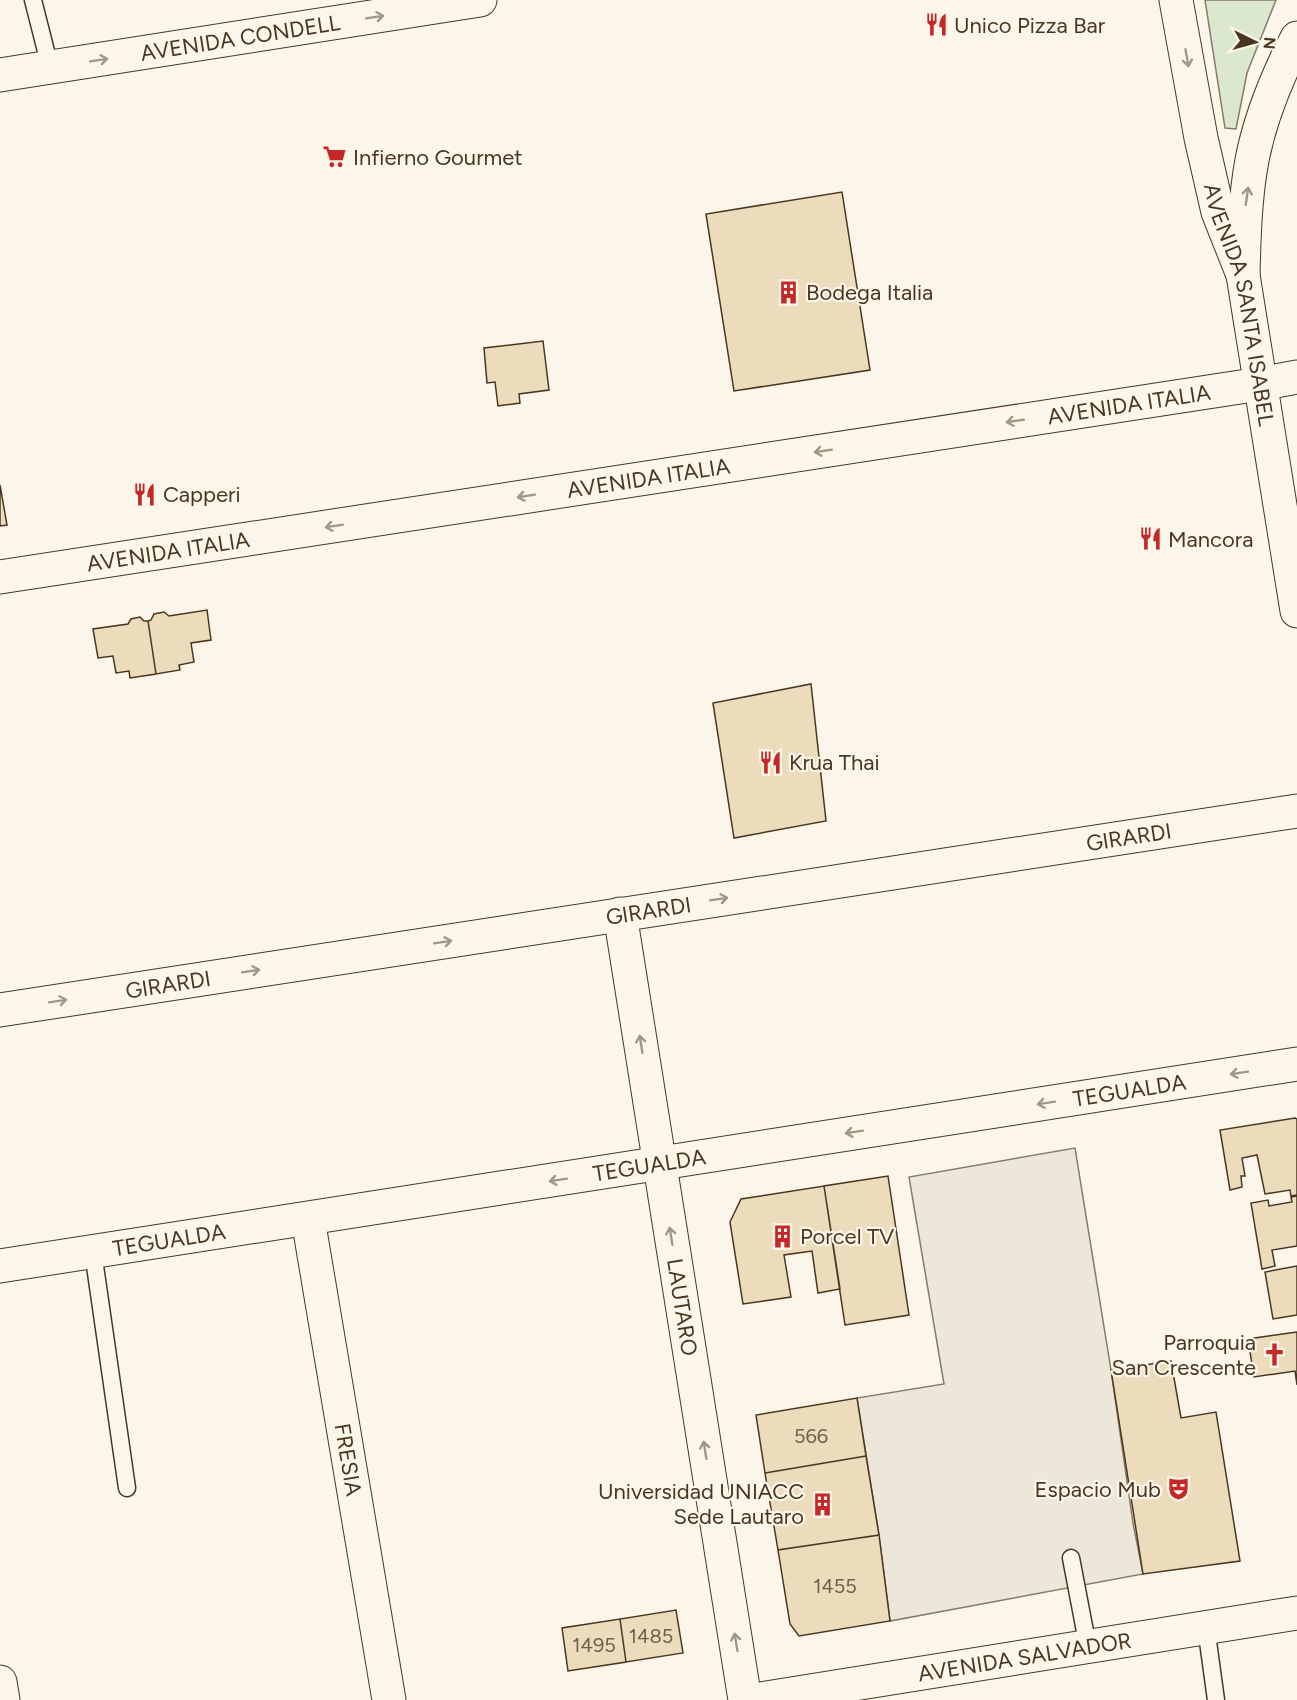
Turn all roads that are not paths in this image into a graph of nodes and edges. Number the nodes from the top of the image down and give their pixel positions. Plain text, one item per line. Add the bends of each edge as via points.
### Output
1 (33, 0) edge
2 (480, 0) edge
3 (1176, 0) edge
4 (1297, 38) edge
5 (50, 68) junction
6 (0, 75) edge
7 (1243, 275) junction
8 (1297, 377) edge
9 (1260, 384) junction
10 (0, 577) edge
11 (1297, 611) edge
12 (1297, 812) edge
13 (620, 914) junction
14 (0, 1010) edge
15 (1297, 1064) edge
16 (660, 1164) junction
17 (308, 1219) junction
18 (93, 1252) junction
19 (0, 1266) edge
20 (127, 1488) dead end
21 (1071, 1558) dead end
22 (1297, 1613) edge
23 (1206, 1627) junction
24 (1088, 1647) junction
25 (0, 1682) edge
26 (3, 1700) edge
27 (389, 1700) edge
28 (745, 1700) edge
29 (754, 1700) edge
30 (1216, 1700) edge

1 - 5 lane
5 -> 2 street, AVENIDA CONDELL
3 -> 7 street, AVENIDA SANTA ISABEL via 1218,212
7 -> 4 street via 1252,159 1267,107
5 - 6 street, AVENIDA CONDELL
7 - 9 street, AVENIDA SANTA ISABEL
8 - 9 street, AVENIDA ITALIA
9 -> 10 street, AVENIDA ITALIA
9 - 11 street, AVENIDA SANTA ISABEL
13 -> 12 street, GIRARDI
14 -> 13 street, GIRARDI
16 -> 13 street, LAUTARO
15 -> 16 street, TEGUALDA
16 -> 17 street, TEGUALDA
28 -> 16 street, LAUTARO
17 - 18 street, TEGUALDA
17 - 27 street, FRESIA
18 - 19 street, TEGUALDA
18 - 20 lane
21 - 24 lane
22 - 23 street, AVENIDA SALVADOR
23 - 24 street, AVENIDA SALVADOR
23 - 30 lane
24 - 29 street, AVENIDA SALVADOR
25 - 26 street

